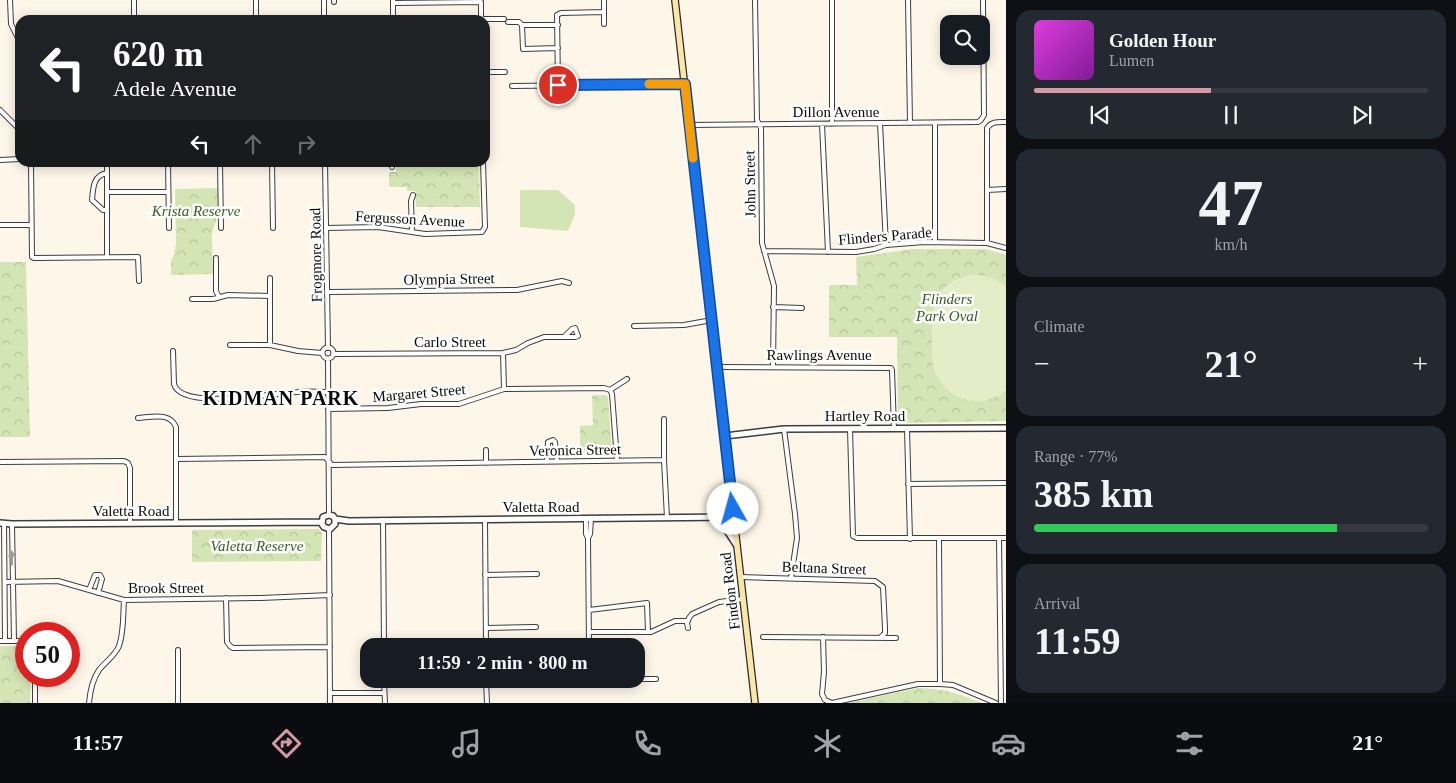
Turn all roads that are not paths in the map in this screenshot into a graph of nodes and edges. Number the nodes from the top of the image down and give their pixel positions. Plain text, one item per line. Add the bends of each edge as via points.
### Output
1 (10, 0) edge
2 (134, 0) edge
3 (256, 0) edge
4 (324, 0) edge
5 (604, 0) edge
6 (675, 0) edge
7 (755, 0) edge
8 (832, 0) edge
9 (908, 0) edge
10 (983, 0) edge
11 (393, 1) edge
12 (604, 12) junction
13 (134, 15) edge
14 (256, 15) edge
15 (324, 15) edge
16 (393, 15) edge
17 (481, 15) edge
18 (504, 19) dead end
19 (490, 20) edge
20 (508, 22) dead end
21 (558, 24) junction
22 (604, 24) dead end
23 (522, 25) junction
24 (15, 32) edge
25 (558, 48) junction
26 (490, 72) edge
27 (505, 72) dead end
28 (685, 84) junction
29 (558, 85) junction
30 (512, 86) dead end
31 (0, 110) edge
32 (1006, 122) edge
33 (910, 123) junction
34 (935, 123) junction
35 (759, 124) junction
36 (822, 124) junction
37 (832, 124) junction
38 (880, 124) junction
39 (15, 125) edge
40 (689, 125) junction
41 (15, 159) edge
42 (0, 160) edge
43 (31, 167) edge
44 (107, 167) edge
45 (168, 167) edge
46 (220, 167) edge
47 (272, 167) edge
48 (325, 167) edge
49 (483, 167) edge
50 (107, 173) junction
51 (1006, 189) edge
52 (987, 190) junction
53 (107, 192) junction
54 (168, 192) junction
55 (413, 194) dead end
56 (108, 210) junction
57 (0, 225) edge
58 (32, 225) junction
59 (169, 228) dead end
60 (221, 228) dead end
61 (273, 228) dead end
62 (326, 228) junction
63 (412, 232) junction
64 (935, 242) junction
65 (987, 243) junction
66 (886, 245) junction
67 (1006, 248) edge
68 (764, 251) junction
69 (828, 252) junction
70 (107, 257) junction
71 (216, 258) dead end
72 (270, 278) dead end
73 (139, 281) dead end
74 (570, 283) dead end
75 (328, 292) junction
76 (270, 296) junction
77 (219, 297) junction
78 (192, 299) dead end
79 (773, 307) junction
80 (802, 308) dead end
81 (712, 320) junction
82 (634, 326) dead end
83 (564, 337) dead end
84 (230, 345) dead end
85 (270, 345) junction
86 (328, 348) junction
87 (173, 351) dead end
88 (322, 352) junction
89 (503, 353) junction
90 (333, 354) junction
91 (328, 359) junction
92 (716, 367) junction
93 (773, 367) junction
94 (627, 379) dead end
95 (504, 389) junction
96 (610, 390) junction
97 (328, 392) junction
98 (328, 409) junction
99 (138, 418) dead end
100 (664, 419) dead end
101 (1006, 428) edge
102 (784, 429) junction
103 (850, 429) junction
104 (894, 429) junction
105 (907, 429) junction
106 (725, 436) junction
107 (486, 450) dead end
108 (176, 459) junction
109 (617, 460) junction
110 (664, 460) junction
111 (328, 461) junction
112 (547, 461) junction
113 (556, 461) junction
114 (0, 462) edge
115 (486, 463) junction
116 (1006, 483) edge
117 (908, 484) junction
118 (329, 515) junction
119 (718, 517) junction
120 (734, 517) junction
121 (667, 518) junction
122 (589, 519) junction
123 (383, 520) junction
124 (485, 520) junction
125 (335, 521) junction
126 (322, 522) junction
127 (2, 523) edge
128 (130, 523) junction
129 (176, 523) junction
130 (12, 524) junction
131 (329, 529) junction
132 (910, 538) junction
133 (939, 538) junction
134 (998, 538) junction
135 (1006, 538) edge
136 (737, 546) junction
137 (485, 574) junction
138 (537, 574) dead end
139 (741, 577) junction
140 (791, 578) junction
141 (13, 581) junction
142 (4, 582) junction
143 (89, 590) junction
144 (98, 593) junction
145 (330, 595) junction
146 (226, 598) junction
147 (124, 600) junction
148 (743, 600) junction
149 (589, 610) junction
150 (688, 621) junction
151 (536, 627) dead end
152 (486, 628) junction
153 (688, 628) dead end
154 (589, 632) junction
155 (648, 632) junction
156 (763, 637) dead end
157 (823, 637) junction
158 (881, 637) junction
159 (384, 638) edge
160 (486, 638) edge
161 (589, 638) edge
162 (896, 638) dead end
163 (3, 641) edge
164 (14, 641) joint
165 (330, 647) junction
166 (178, 650) dead end
167 (645, 679) edge
168 (656, 679) dead end
169 (940, 684) junction
170 (35, 687) edge
171 (384, 688) edge
172 (486, 688) edge
173 (330, 693) junction
174 (384, 693) junction
175 (35, 703) edge
176 (89, 703) edge
177 (178, 703) edge
178 (330, 703) edge
179 (384, 703) edge
180 (486, 703) edge
181 (755, 703) edge
182 (996, 703) edge
183 (1000, 703) edge

1 - 24 street via 11,24
2 - 13 street
3 - 14 street
4 - 15 street
5 - 12 street
6 - 28 main road, Findon Road
7 - 35 street, John Street
8 - 37 street
9 - 33 street
10 - 34 street, Dillon Avenue via 984,115 982,120 974,122
11 - 16 street
11 - 17 street via 481,2
12 - 21 street via 561,13
12 - 22 street
18 - 19 street
20 - 23 street
21 - 23 street
21 - 25 street
23 - 25 street via 522,49
25 - 29 street
26 - 27 street
28 - 29 street
28 - 40 main road, Findon Road
29 - 30 street
31 - 39 street
32 - 52 street via 995,122 987,128
33 - 34 street, Dillon Avenue
33 - 38 street, Dillon Avenue
34 - 64 street
35 - 36 street, Dillon Avenue
35 - 40 street, Dillon Avenue
35 - 68 street, John Street
36 - 37 street, Dillon Avenue
36 - 69 street
37 - 38 street, Dillon Avenue
38 - 66 street
40 - 81 main road, Findon Road
41 - 42 street
43 - 58 street
44 - 50 street
45 - 54 street
46 - 60 street
47 - 61 street
48 - 62 street, Frogmore Road
49 - 63 street, Fergusson Avenue via 485,227 482,232
50 - 53 street
50 - 56 street via 93,184 92,200 103,210
51 - 52 street
52 - 65 street
53 - 54 street
53 - 56 street
54 - 59 street
55 - 63 street
56 - 70 street
57 - 58 street
58 - 70 street via 34,258
62 - 63 street, Fergusson Avenue via 378,227
62 - 75 street, Frogmore Road
64 - 65 street, Flinders Parade
64 - 66 street, Flinders Parade
65 - 67 street, Flinders Parade
66 - 69 street, Flinders Parade via 874,249
68 - 69 street, Flinders Parade
68 - 79 street, John Street via 774,286
70 - 73 street via 138,257
71 - 77 street via 216,291
72 - 76 street
74 - 75 street, Olympia Street via 562,281 517,290
75 - 86 street, Frogmore Road
76 - 77 street
76 - 85 street
77 - 78 street
79 - 80 street
79 - 93 street, John Street
81 - 82 street via 684,325
81 - 92 main road, Findon Road
83 - 89 street, Carlo Street via 544,337
84 - 85 street
85 - 88 street
86 - 88 street
86 - 90 street
87 - 97 street via 175,388 196,398
88 - 91 street
89 - 90 street, Carlo Street
89 - 95 street
90 - 91 street
91 - 97 street
92 - 93 street, Rawlings Avenue
92 - 106 main road, Findon Road
93 - 104 street, Rawlings Avenue via 891,368
94 - 96 street
95 - 96 street, Margaret Street
95 - 98 street, Margaret Street via 459,404
96 - 109 street
97 - 98 street
98 - 111 street
99 - 108 street via 167,417 173,421 176,427
100 - 110 street
101 - 105 street, Hartley Road
102 - 103 street, Hartley Road
102 - 106 street, Hartley Road
102 - 140 street via 796,514 797,538
103 - 104 street, Hartley Road
103 - 132 street via 853,536
104 - 105 street, Hartley Road
105 - 117 street
106 - 120 main road, Findon Road
107 - 115 street
108 - 111 street, Veronica Street via 325,458
108 - 129 street
109 - 110 street, Veronica Street
109 - 113 street, Veronica Street
110 - 121 street
111 - 115 street, Veronica Street via 332,465
111 - 118 street
112 - 113 street, Veronica Street
112 - 113 street via 547,445 553,440
112 - 115 street, Veronica Street
114 - 128 street via 124,461 130,468
116 - 117 street
117 - 132 street
118 - 125 street
118 - 126 street via 323,517
119 - 120 street, Valetta Road
119 - 121 street, Valetta Road
119 - 136 street
120 - 136 main road, Findon Road
121 - 122 street, Valetta Road
122 - 124 street, Valetta Road
122 - 149 street
123 - 124 street, Valetta Road
123 - 125 street, Valetta Road
123 - 159 street
124 - 137 street
125 - 131 street
126 - 129 street, Valetta Road
126 - 131 street
127 - 130 street, Valetta Road
127 - 142 street
128 - 129 street, Valetta Road
128 - 130 street, Valetta Road
141 -> 130 street
131 - 145 street
132 - 133 street
133 - 134 street
133 - 169 street
134 - 135 street
134 - 183 street
136 - 139 main road, Findon Road
137 - 138 street
137 - 152 street
139 - 140 street, Beltana Street
139 - 148 main road, Findon Road
140 - 158 street, Beltana Street via 875,581 884,593 885,619
141 - 142 street, Brook Street
141 - 143 street, Brook Street via 58,581
141 - 164 street
142 - 163 street
143 - 144 street, Brook Street
143 - 144 street via 95,575 100,575 102,580
144 - 147 street, Brook Street
145 - 146 street, Brook Street
145 - 165 street
146 - 147 street, Brook Street
146 - 165 street via 226,642 233,648
147 - 176 street via 118,646 93,681
148 - 150 street via 718,602 692,614
148 - 181 main road, Findon Road
149 - 154 street
149 - 155 street via 647,603
150 - 153 street
150 - 155 street via 675,621
151 - 152 street
152 - 160 street
154 - 155 street
154 - 161 street
156 - 157 street
157 - 158 street
157 - 169 street via 822,694 832,703 918,684
158 - 162 street
163 - 164 street
165 - 173 street
166 - 177 street
167 - 168 street
169 - 182 street via 953,685
170 - 175 street
171 - 174 street
172 - 180 street
173 - 174 street
173 - 178 street
174 - 179 street

